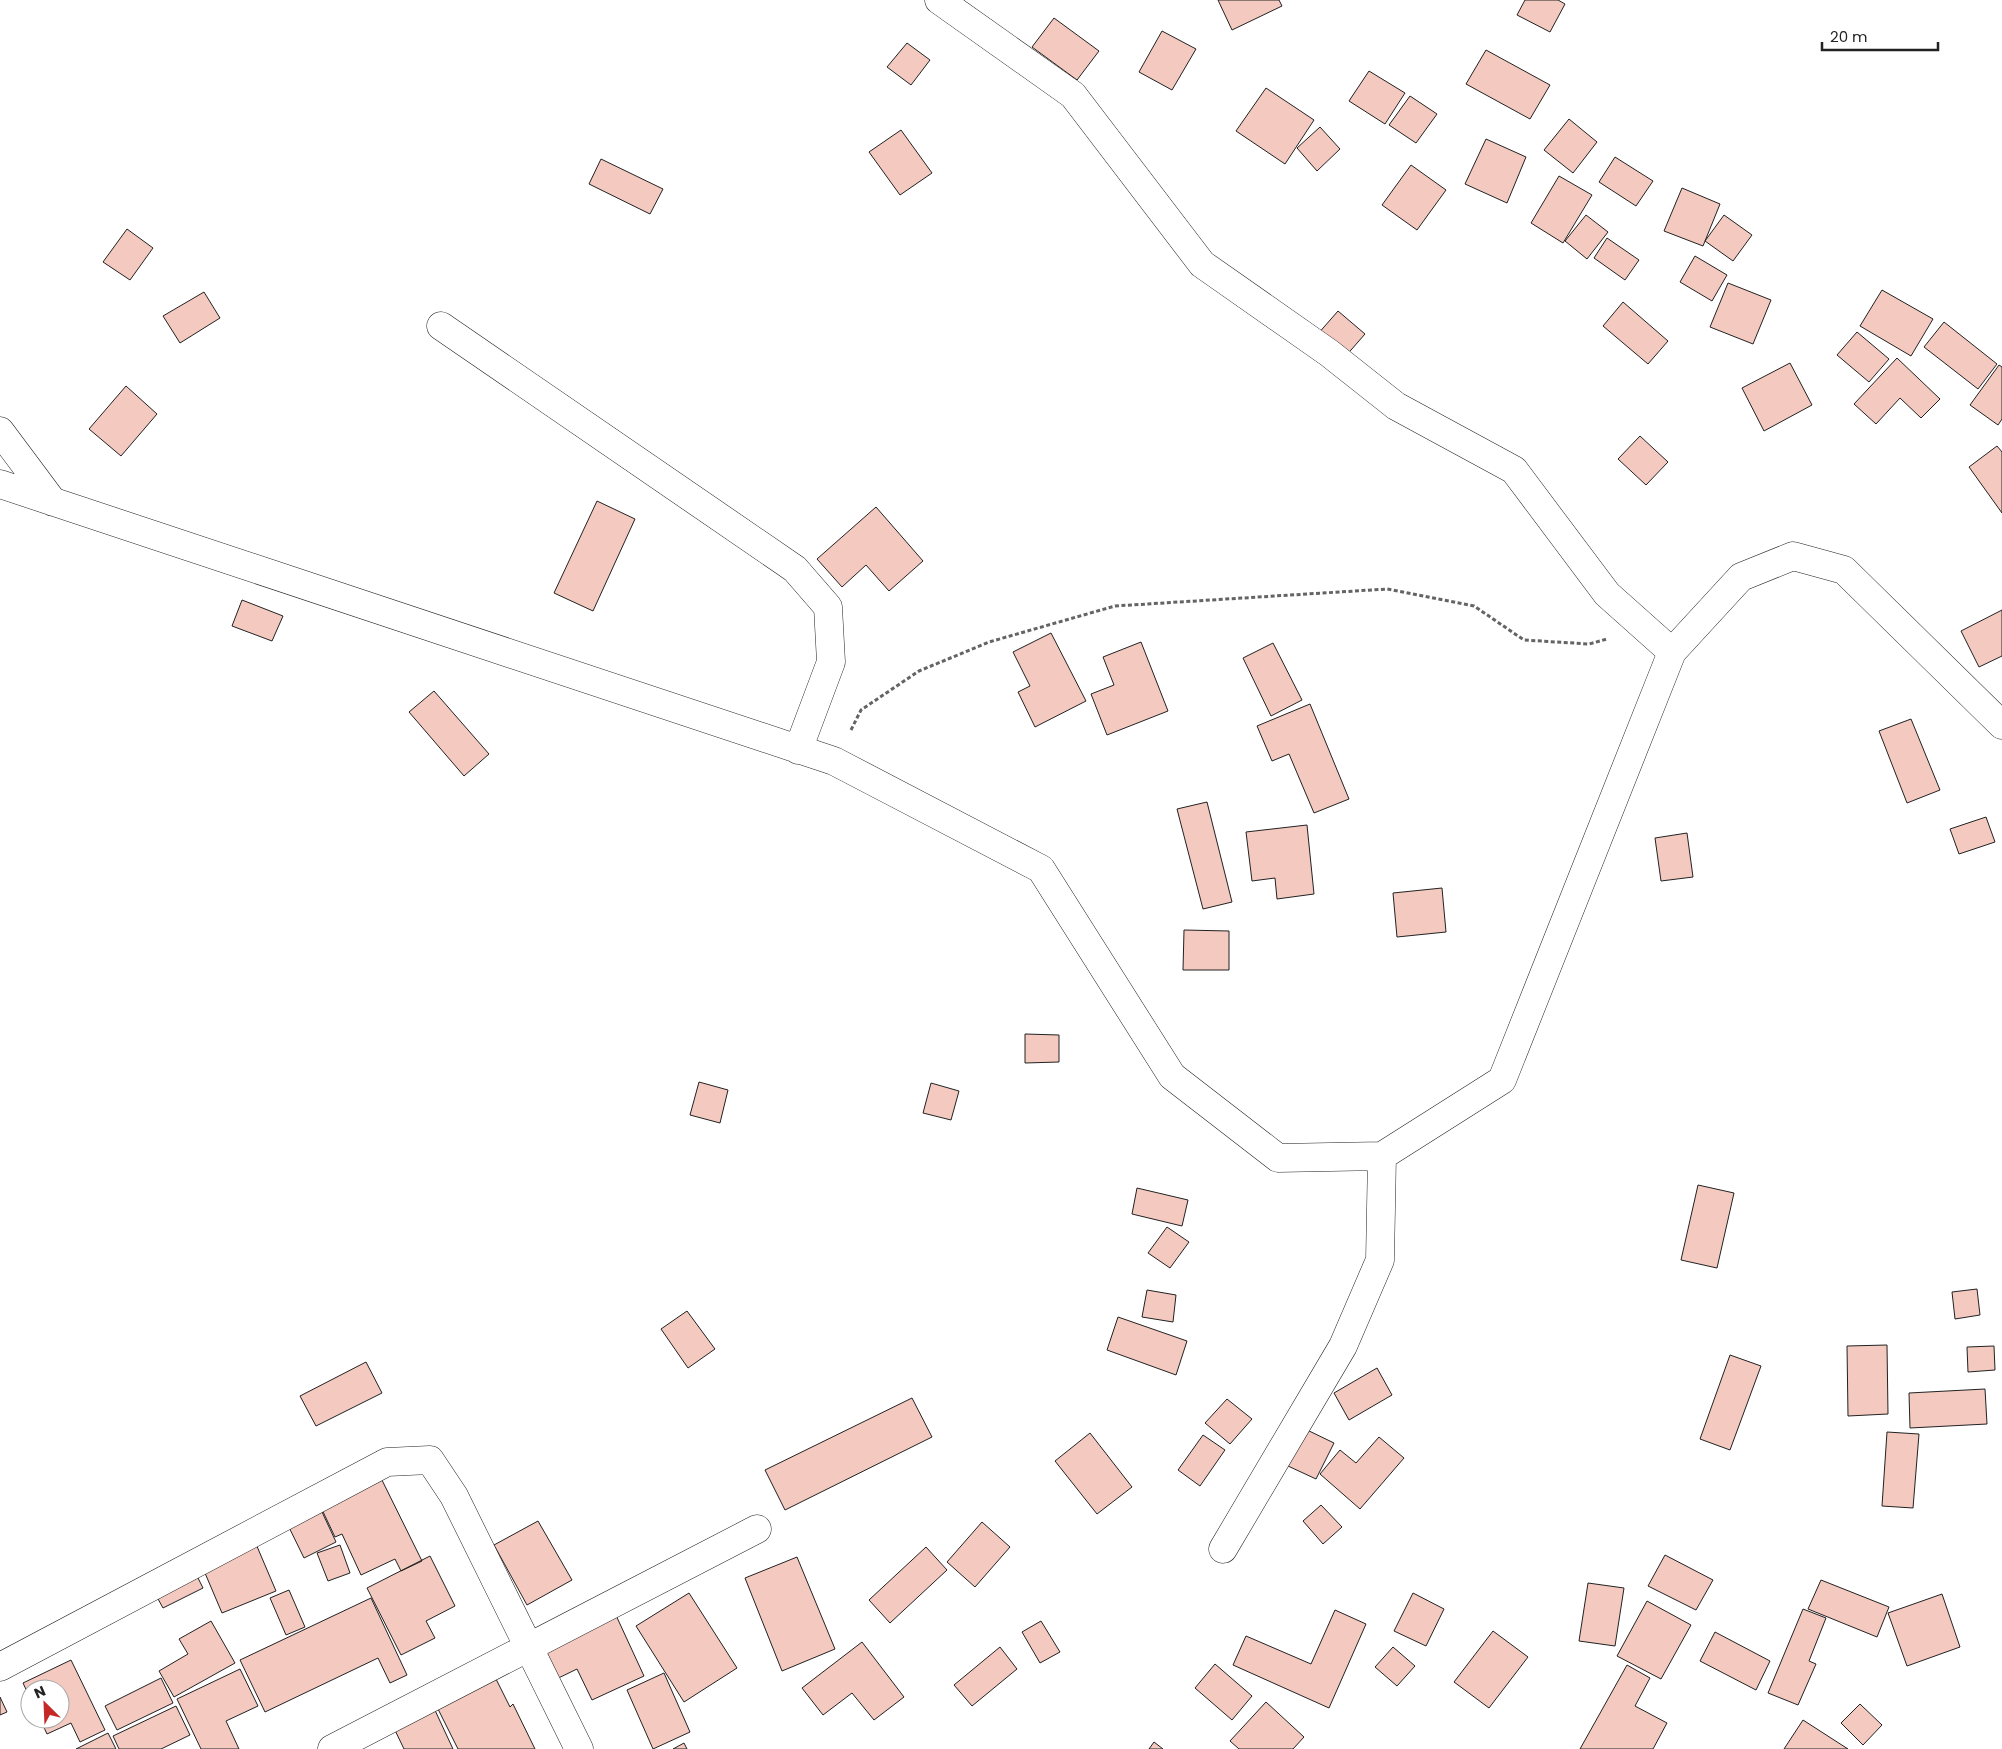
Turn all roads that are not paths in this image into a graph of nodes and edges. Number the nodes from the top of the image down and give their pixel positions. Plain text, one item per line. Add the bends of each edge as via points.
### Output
1 (939, 0) edge
2 (440, 326) dead end
3 (0, 431) edge
4 (0, 484) edge
5 (53, 502) junction
6 (1672, 652) junction
7 (2002, 725) edge
8 (798, 750) junction
9 (1382, 1156) junction
10 (757, 1529) dead end
11 (1222, 1550) dead end
12 (529, 1647) junction
13 (0, 1667) edge
14 (332, 1749) edge
15 (579, 1749) edge

1 - 6 street via 1073,96 1202,264 1330,353 1396,406 1514,470 1606,594
2 - 8 street via 795,570 828,607 831,662
3 - 5 street
4 - 5 street
5 - 8 street
6 - 7 street via 1741,577 1792,556 1844,570
6 - 9 street via 1502,1080
8 - 9 street via 834,761 1041,869 1172,1076 1278,1158
9 - 11 street via 1380,1260 1342,1346
10 - 12 street
12 - 13 street via 454,1496 430,1460 387,1462
12 - 14 street
12 - 15 street

